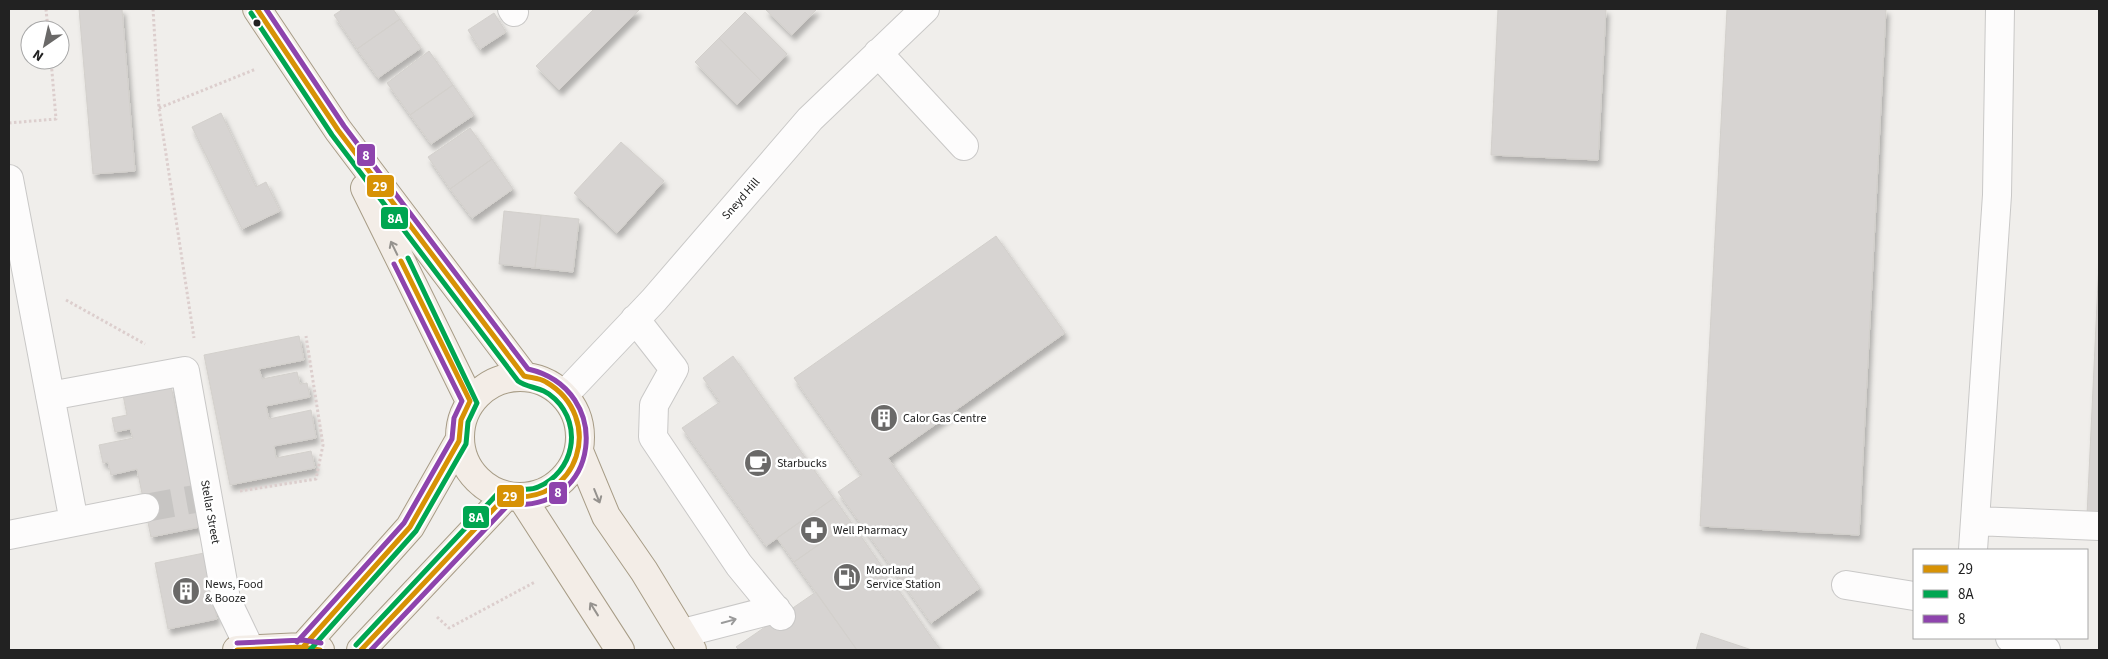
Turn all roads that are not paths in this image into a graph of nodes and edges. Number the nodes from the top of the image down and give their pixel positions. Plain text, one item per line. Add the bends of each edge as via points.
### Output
1 (2000, 9) edge
2 (263, 10) edge
3 (916, 12) edge
4 (878, 53) junction
5 (338, 130) junction
6 (964, 146) dead end
7 (9, 179) edge
8 (24, 290) edge
9 (635, 319) junction
10 (524, 376) junction
11 (564, 395) junction
12 (50, 396) junction
13 (470, 401) junction
14 (459, 441) junction
15 (579, 450) junction
16 (514, 497) junction
17 (145, 508) tunnel mouth
18 (1975, 521) junction
19 (74, 522) junction
20 (2099, 526) edge
21 (9, 535) edge
22 (1973, 549) edge
23 (1846, 585) dead end
24 (1913, 596) edge
25 (2013, 639) edge
26 (688, 642) edge
27 (244, 649) edge
28 (312, 649) edge
29 (360, 650) edge
30 (620, 650) edge
31 (2046, 650) edge

1 - 18 street via 1997,195
2 - 5 main road via 287,56
3 - 4 street, Sneyd Hill
4 - 6 street
4 - 9 street, Sneyd Hill via 810,119
5 - 10 main road
13 -> 5 main road
7 - 8 street
8 - 12 street
9 - 11 street, Sneyd Hill
26 -> 9 street via 779,612 739,565 653,437 654,405 674,369
10 - 11 main road via 545,381
10 - 13 main road via 496,380
11 - 15 main road via 576,413
12 - 19 street
12 - 27 street, Stellar Street via 185,371 201,497 226,598
13 - 14 main road via 461,420
14 - 16 main road via 471,474 486,488
14 - 28 main road via 410,528
15 - 16 main road via 571,470 559,483 541,494
15 -> 26 main road via 606,516
16 - 29 main road
30 -> 16 main road via 567,566
17 - 19 street
18 - 20 street
18 - 22 street
19 - 21 street
23 - 24 street
25 - 31 street
27 - 28 main road

